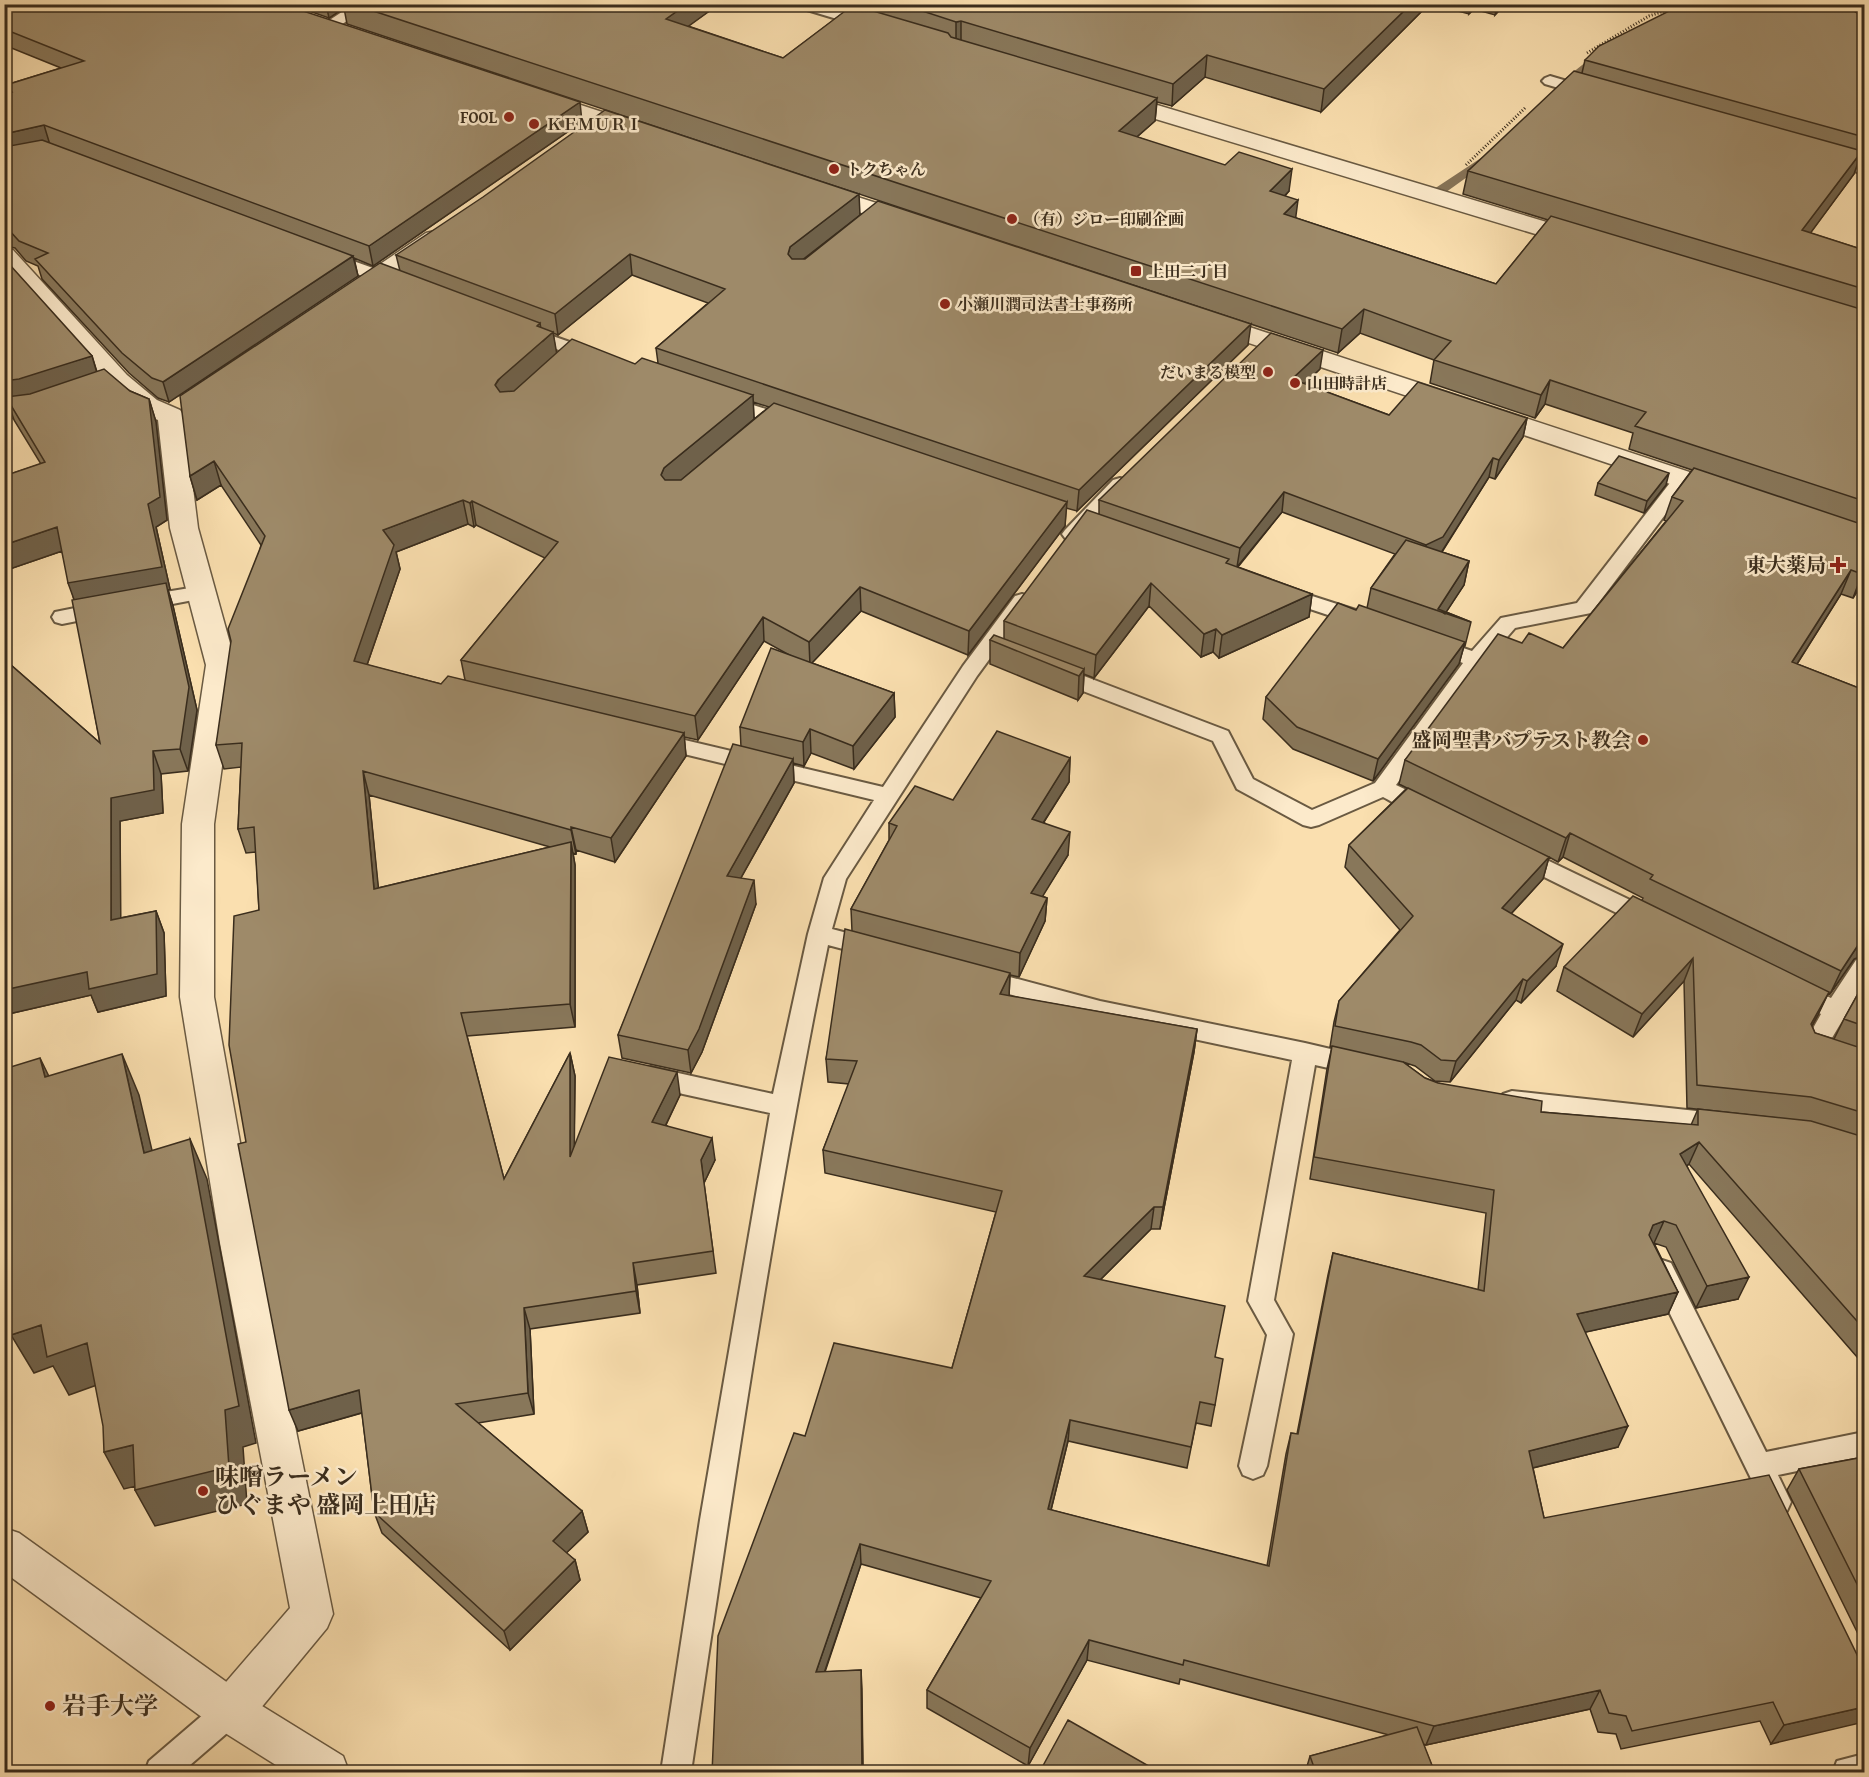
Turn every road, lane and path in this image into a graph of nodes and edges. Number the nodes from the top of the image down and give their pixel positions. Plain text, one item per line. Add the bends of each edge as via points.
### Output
1 (365, 4) edge
2 (802, 4) edge
3 (1673, 4) edge
4 (317, 24) joint
5 (881, 28) edge
6 (360, 39) edge
7 (1550, 81) junction
8 (515, 90) edge
9 (1096, 93) edge
10 (1608, 98) edge
11 (604, 120) junction
12 (659, 138) edge
13 (577, 139) edge
14 (1809, 153) edge
15 (1864, 169) edge
16 (790, 182) edge
17 (1425, 193) junction
18 (456, 224) edge
19 (934, 230) edge
20 (1605, 247) edge
21 (313, 251) edge
22 (4, 255) edge
23 (378, 276) junction
24 (411, 288) edge
25 (333, 307) edge
26 (1189, 315) edge
27 (510, 326) edge
28 (576, 350) junction
29 (608, 361) edge
30 (559, 365) edge
31 (707, 394) edge
32 (53, 402) edge
33 (4, 414) edge
34 (772, 417) junction
35 (805, 428) edge
36 (755, 432) edge
37 (1132, 472) edge
38 (1683, 479) junction
39 (1751, 502) edge
40 (1076, 520) junction
41 (1104, 530) edge
42 (1061, 549) edge
43 (1034, 584) edge
44 (1262, 585) edge
45 (202, 592) junction
46 (62, 617) dead end
47 (1375, 624) edge
48 (1420, 640) edge
49 (987, 647) junction
50 (1009, 655) edge
51 (1476, 660) junction
52 (1031, 664) edge
53 (634, 734) edge
54 (1383, 788) junction
55 (888, 796) junction
56 (1446, 819) edge
57 (1498, 845) edge
58 (1667, 927) edge
59 (819, 934) junction
60 (898, 955) edge
61 (1864, 966) edge
62 (954, 970) edge
63 (1783, 984) edge
64 (1835, 1010) junction
65 (1305, 1052) junction
66 (1864, 1064) edge
67 (1383, 1070) edge
68 (631, 1072) edge
69 (1487, 1099) edge
70 (783, 1106) junction
71 (1742, 1126) edge
72 (1655, 1256) edge
73 (1864, 1445) edge
74 (1253, 1466) dead end
75 (1759, 1466) junction
76 (1790, 1530) edge
77 (4, 1547) edge
78 (230, 1712) junction
79 (1864, 1769) edge
80 (160, 1773) edge
81 (327, 1773) edge
82 (676, 1773) edge
83 (1848, 1773) edge

1 - 4 lane
2 - 5 lane
3 - 7 path via 1677,7 1625,28
4 - 6 street
7 - 10 lane
7 - 17 path via 1477,156
8 - 11 street
9 - 17 street
11 - 12 street
11 - 13 street
14 - 15 lane
16 - 19 street via 869,218
17 - 20 street
18 - 23 street
21 - 23 lane
22 - 45 street via 107,385 148,406 181,410 184,528
23 - 24 lane
23 - 25 street
26 - 38 street via 1258,349
27 - 28 lane
28 - 29 lane
28 - 30 lane
31 - 34 lane
32 - 33 lane
34 - 35 lane
34 - 36 lane
37 - 40 lane
38 - 39 street
38 - 51 lane via 1584,608 1508,623
40 - 41 lane
40 - 42 lane
43 - 49 lane
44 - 47 lane
45 - 46 lane
45 - 78 street via 221,665 198,824 197,997 239,1243 312,1614
48 - 51 lane
49 - 50 lane
49 - 55 lane
51 - 54 lane
52 - 54 lane via 1221,736 1245,784 1311,819
53 - 55 lane
54 - 56 lane
55 - 59 lane via 835,878
57 - 58 lane
59 - 60 lane
59 - 70 lane
61 - 64 lane
62 - 65 lane via 1100,1011
63 - 64 lane
64 - 66 lane via 1814,1048
65 - 67 lane
65 - 74 lane via 1260,1301 1280,1334
68 - 70 lane
69 - 71 lane
70 - 82 lane
72 - 75 lane
73 - 75 lane
75 - 76 lane
77 - 78 street
78 - 80 lane
78 - 81 street
79 - 83 lane

